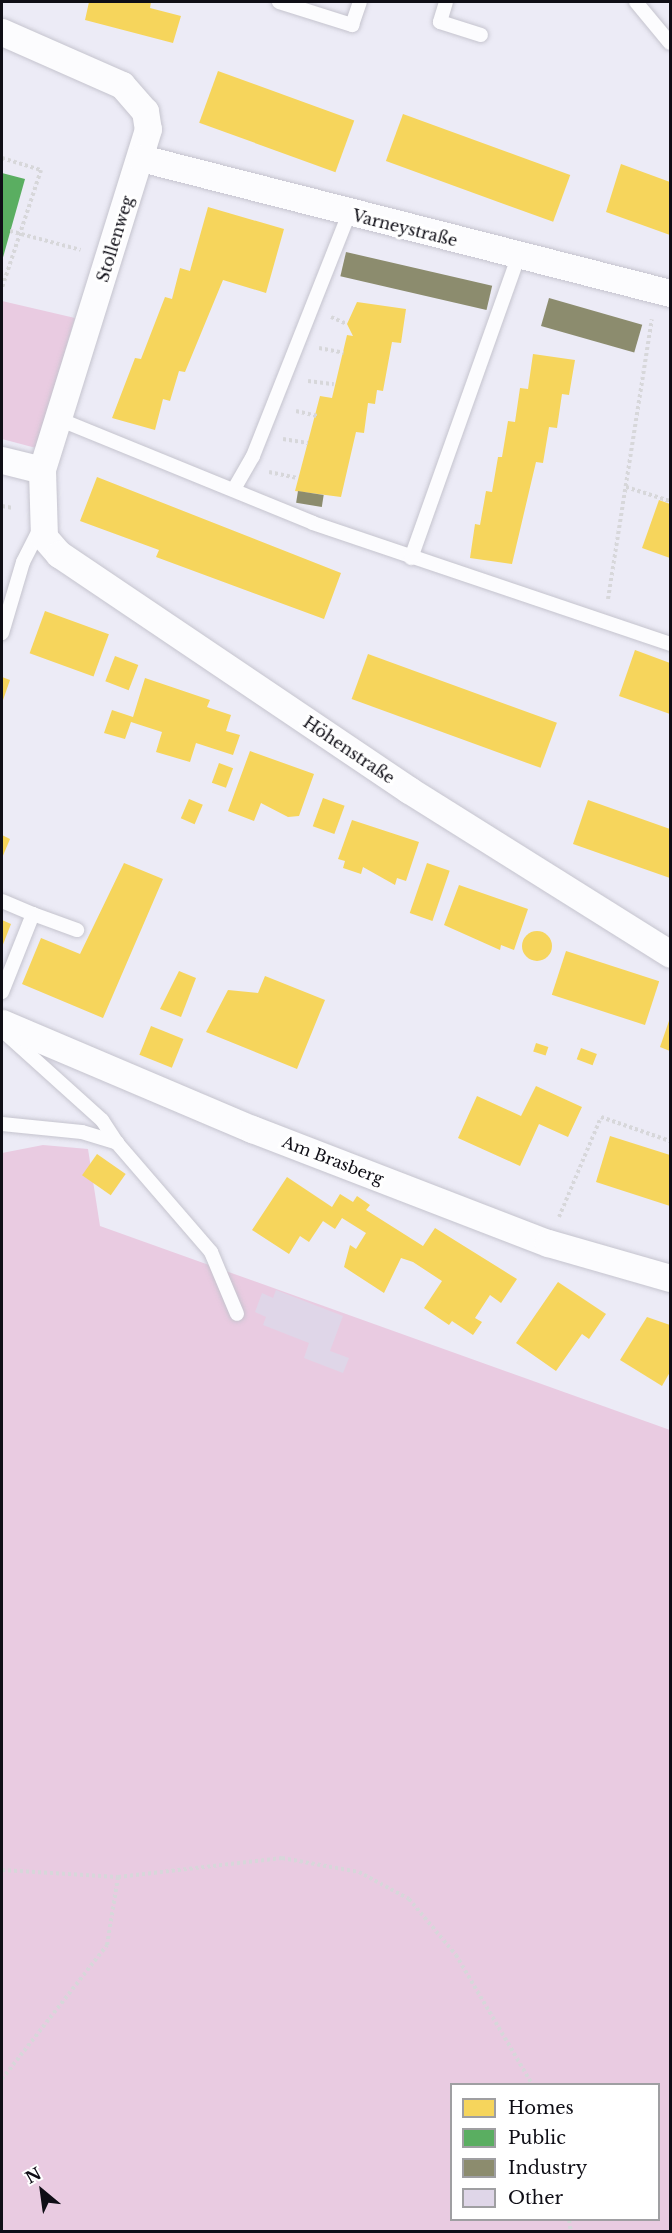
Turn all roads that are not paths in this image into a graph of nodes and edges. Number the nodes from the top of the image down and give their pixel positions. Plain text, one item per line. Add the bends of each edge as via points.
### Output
1 (279, 2) edge
2 (360, 2) edge
3 (446, 2) edge
4 (636, 2) edge
5 (2, 32) edge
6 (481, 35) dead end
7 (670, 43) edge
8 (141, 158) junction
9 (349, 214) junction
10 (519, 255) junction
11 (665, 291) edge
12 (61, 420) junction
13 (2, 460) edge
14 (42, 470) junction
15 (234, 489) junction
16 (40, 529) junction
17 (411, 558) junction
18 (2, 633) edge
19 (670, 644) edge
20 (2, 901) edge
21 (33, 914) junction
22 (77, 930) dead end
23 (670, 954) edge
24 (2, 992) edge
25 (2, 1023) edge
26 (2, 1029) edge
27 (2, 1124) edge
28 (117, 1143) junction
29 (670, 1278) edge
30 (237, 1314) dead end

1 - 2 lane via 352,25
3 - 6 lane via 440,22
4 - 7 lane
5 - 8 street, Stollenweg via 135,94 148,129
8 - 9 street, Varneystraße
8 - 12 street, Stollenweg
9 - 10 street, Varneystraße
9 - 15 lane via 253,456
10 - 11 street, Varneystraße
10 - 17 lane
12 - 14 street, Stollenweg
12 - 15 lane
13 - 14 street
14 - 16 street, Stollenweg
15 - 17 lane
16 - 18 lane via 23,562
16 - 23 street, Höhenstraße via 59,554 409,790
17 - 19 lane
20 - 21 lane
21 - 22 lane
21 - 24 lane
25 - 29 street, Am Brasberg via 252,1129 548,1243
26 - 28 lane via 102,1120
27 - 28 lane via 82,1132
28 - 30 lane via 211,1252

